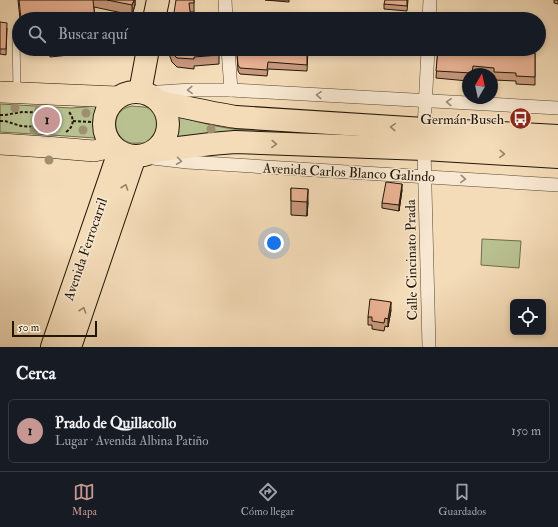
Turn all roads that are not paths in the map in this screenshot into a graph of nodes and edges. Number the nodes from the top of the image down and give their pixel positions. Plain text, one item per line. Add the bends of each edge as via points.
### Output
1 (158, 0) edge
2 (225, 0) edge
3 (430, 0) edge
4 (155, 12) edge
5 (226, 12) edge
6 (429, 12) edge
7 (14, 56) edge
8 (148, 56) edge
9 (229, 56) edge
10 (428, 56) edge
11 (231, 90) junction
12 (9, 92) edge
13 (148, 96) junction
14 (117, 97) junction
15 (425, 101) junction
16 (558, 108) edge
17 (558, 136) edge
18 (424, 139) junction
19 (0, 144) edge
20 (132, 153) junction
21 (558, 157) edge
22 (425, 177) junction
23 (558, 185) edge
24 (52, 347) edge
25 (70, 347) edge
26 (429, 347) edge

1 - 4 highway
2 - 5 street
3 - 6 street
7 - 12 lane
8 - 13 highway
9 - 11 street
10 - 15 street, Calle Cincinato Prada
11 -> 13 street via 191,90
15 -> 11 street
12 - 14 main road
13 - 14 highway via 128,93
18 -> 13 highway, Avenida Carlos Blanco Galindo via 209,113
13 - 20 highway via 163,106 168,131 161,144
14 - 20 highway via 105,112 104,131 106,137
16 -> 15 street
15 - 18 street, Calle Cincinato Prada
17 - 18 highway, Avenida Carlos Blanco Galindo
20 -> 18 highway, Avenida Carlos Blanco Galindo via 235,142
18 -> 21 highway, Avenida Carlos Blanco Galindo
18 - 22 street, Calle Cincinato Prada
19 - 20 main road
20 -> 22 street, Avenida Carlos Blanco Galindo via 187,162
20 - 24 highway, Avenida Ferrocarril
25 -> 20 highway, Avenida Ferrocarril
22 -> 23 street, Avenida Carlos Blanco Galindo
22 - 26 street, Calle Cincinato Prada

